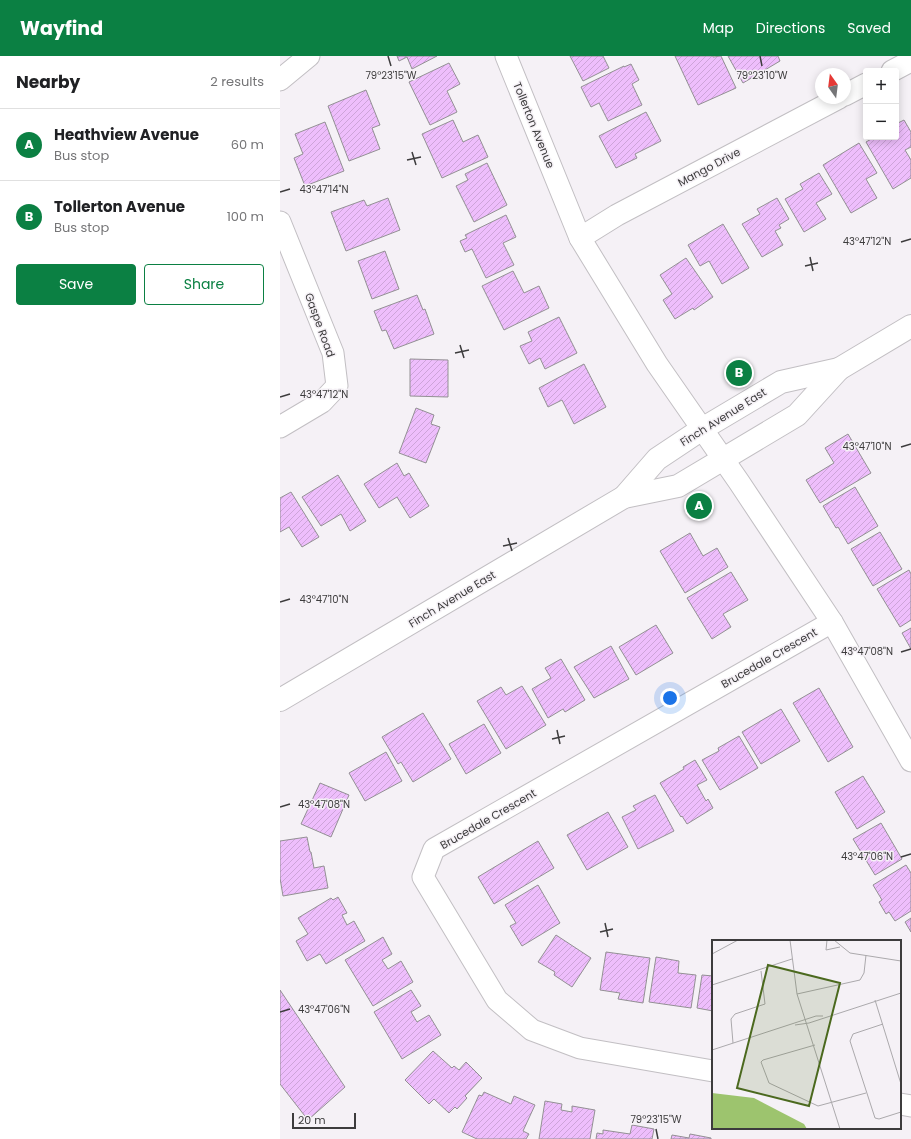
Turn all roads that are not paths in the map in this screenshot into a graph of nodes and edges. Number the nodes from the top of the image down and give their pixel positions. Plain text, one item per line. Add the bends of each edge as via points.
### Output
1 (309, 56) edge
2 (506, 56) edge
3 (911, 61) edge
4 (898, 68) edge
5 (280, 80) edge
6 (863, 86) edge
7 (851, 92) edge
8 (828, 104) edge
9 (280, 222) edge
10 (580, 238) junction
11 (911, 326) edge
12 (839, 369) junction
13 (280, 427) edge
14 (702, 429) junction
15 (723, 459) junction
16 (624, 497) junction
17 (832, 622) junction
18 (280, 700) edge
19 (911, 761) edge
20 (712, 1071) edge
21 (901, 1104) edge
22 (911, 1106) edge

1 - 5 street
2 - 10 street, Tollerton Avenue
3 - 4 street
6 - 7 street
8 - 10 street, Mango Drive via 617,215
9 - 13 street, Gaspe Road via 333,353 337,386 322,402
10 - 14 street, Tollerton Avenue via 657,364
11 - 12 main road, Finch Avenue East
12 - 14 main road, Finch Avenue East via 782,382
12 - 15 main road, Finch Avenue East via 797,415
14 - 15 street, Tollerton Avenue
14 - 16 main road, Finch Avenue East via 657,459
15 - 16 main road, Finch Avenue East via 678,486
15 - 17 street, Tollerton Avenue
16 - 18 main road, Finch Avenue East
17 - 19 street, Tollerton Avenue
17 - 20 street, Brucedale Crescent via 434,849 423,877 497,1000 532,1030 580,1048
21 - 22 street

